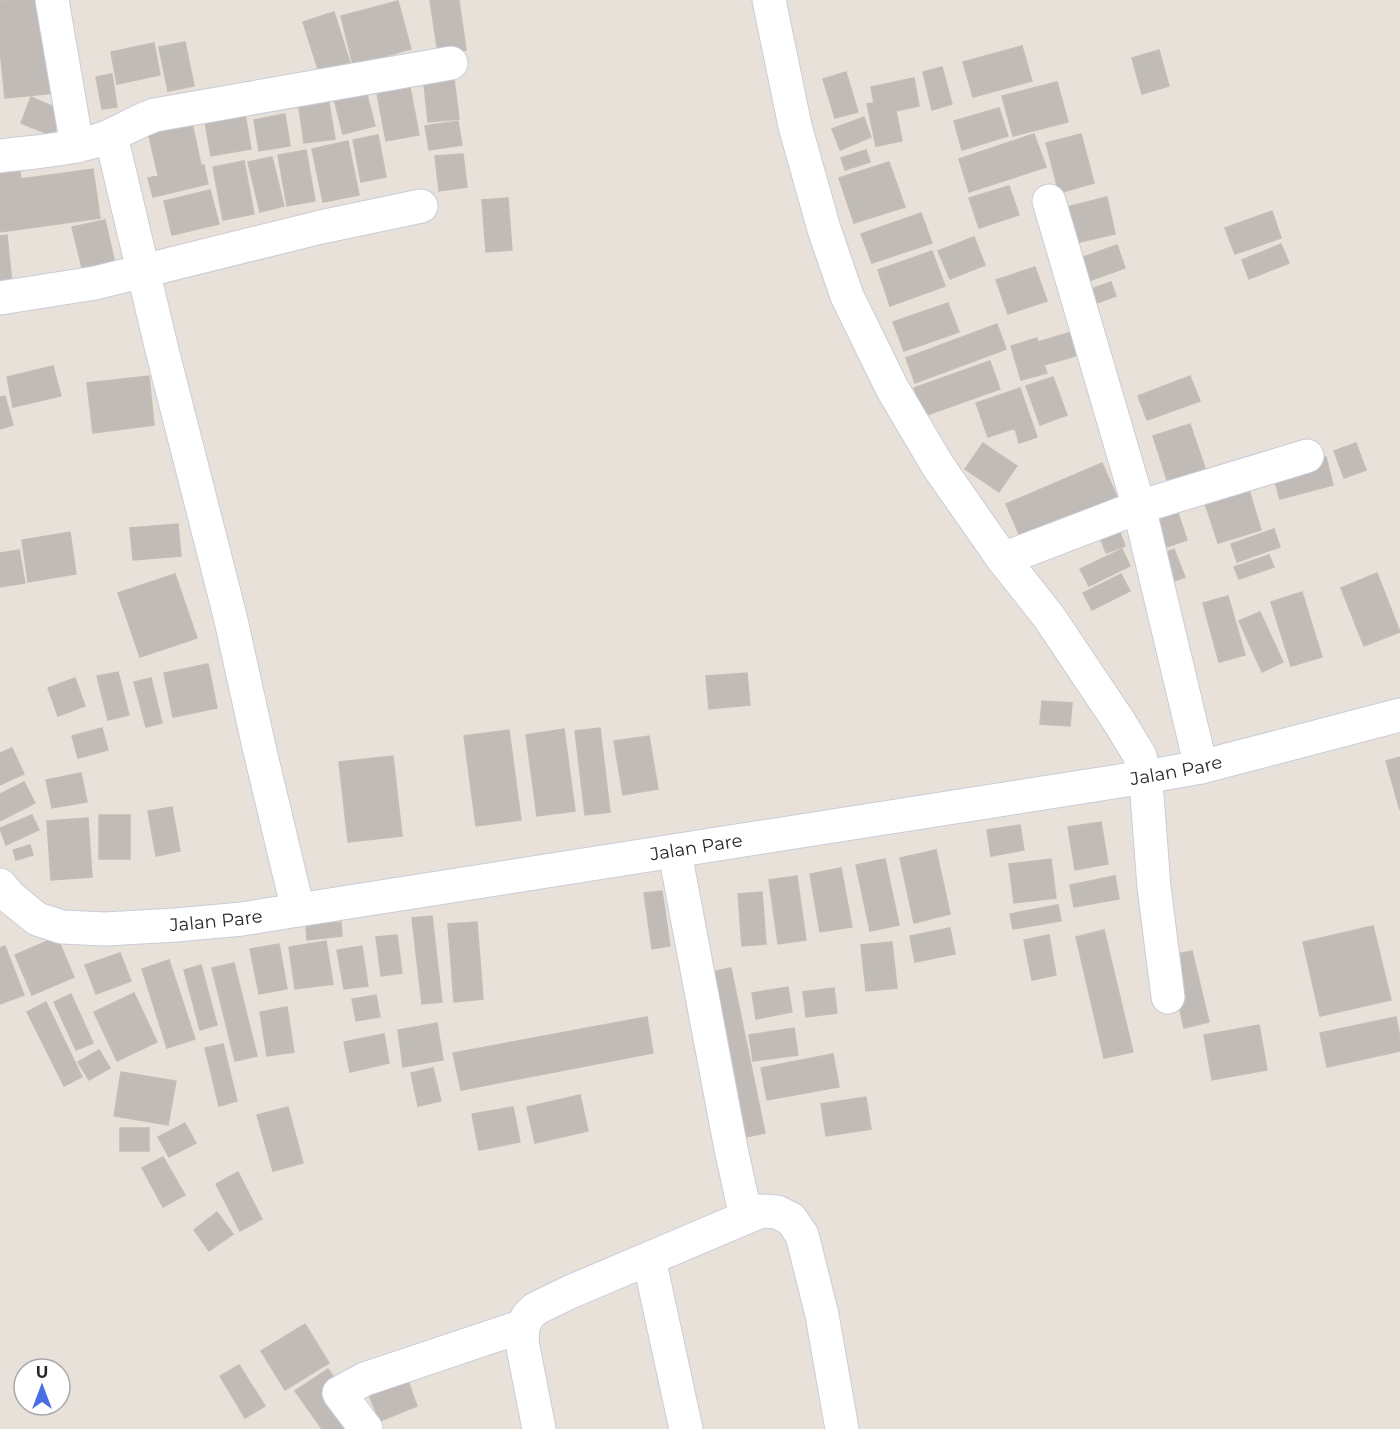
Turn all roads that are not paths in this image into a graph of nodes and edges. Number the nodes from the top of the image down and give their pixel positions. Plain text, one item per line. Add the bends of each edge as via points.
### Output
1 (52, 0) edge
2 (769, 0) edge
3 (451, 63) dead end
4 (111, 136) junction
5 (77, 146) junction
6 (0, 156) edge
7 (1049, 201) dead end
8 (421, 206) dead end
9 (143, 271) junction
10 (0, 298) edge
11 (1307, 456) dead end
12 (1139, 507) junction
13 (1003, 559) junction
14 (1400, 715) edge
15 (1201, 767) junction
16 (1145, 777) junction
17 (675, 853) junction
18 (0, 885) edge
19 (298, 910) junction
20 (1168, 997) dead end
21 (746, 1217) junction
22 (649, 1259) junction
23 (523, 1326) junction
24 (366, 1429) edge
25 (539, 1429) edge
26 (686, 1429) edge
27 (842, 1429) edge

1 - 5 street
2 - 13 street via 795,126 848,296 892,388 938,466
3 - 4 street via 155,115
4 - 5 street
4 - 9 street
5 - 6 street
7 - 12 street
8 - 9 street
9 - 10 street
9 - 19 street via 230,615
11 - 12 street
12 - 13 street
12 - 15 street
13 - 16 street via 1049,617 1120,723 1140,756
14 - 15 street, Jalan Pare
15 - 16 street, Jalan Pare
16 - 17 street, Jalan Pare
16 - 20 street
17 - 19 street, Jalan Pare
17 - 21 street
18 - 19 street, Jalan Pare via 37,919 62,927 176,925
21 - 22 street
21 - 27 street via 761,1211 777,1212 791,1219 802,1235 822,1315
22 - 23 street via 535,1309
22 - 26 street
23 - 24 street via 365,1379 339,1393
23 - 25 street via 522,1342

